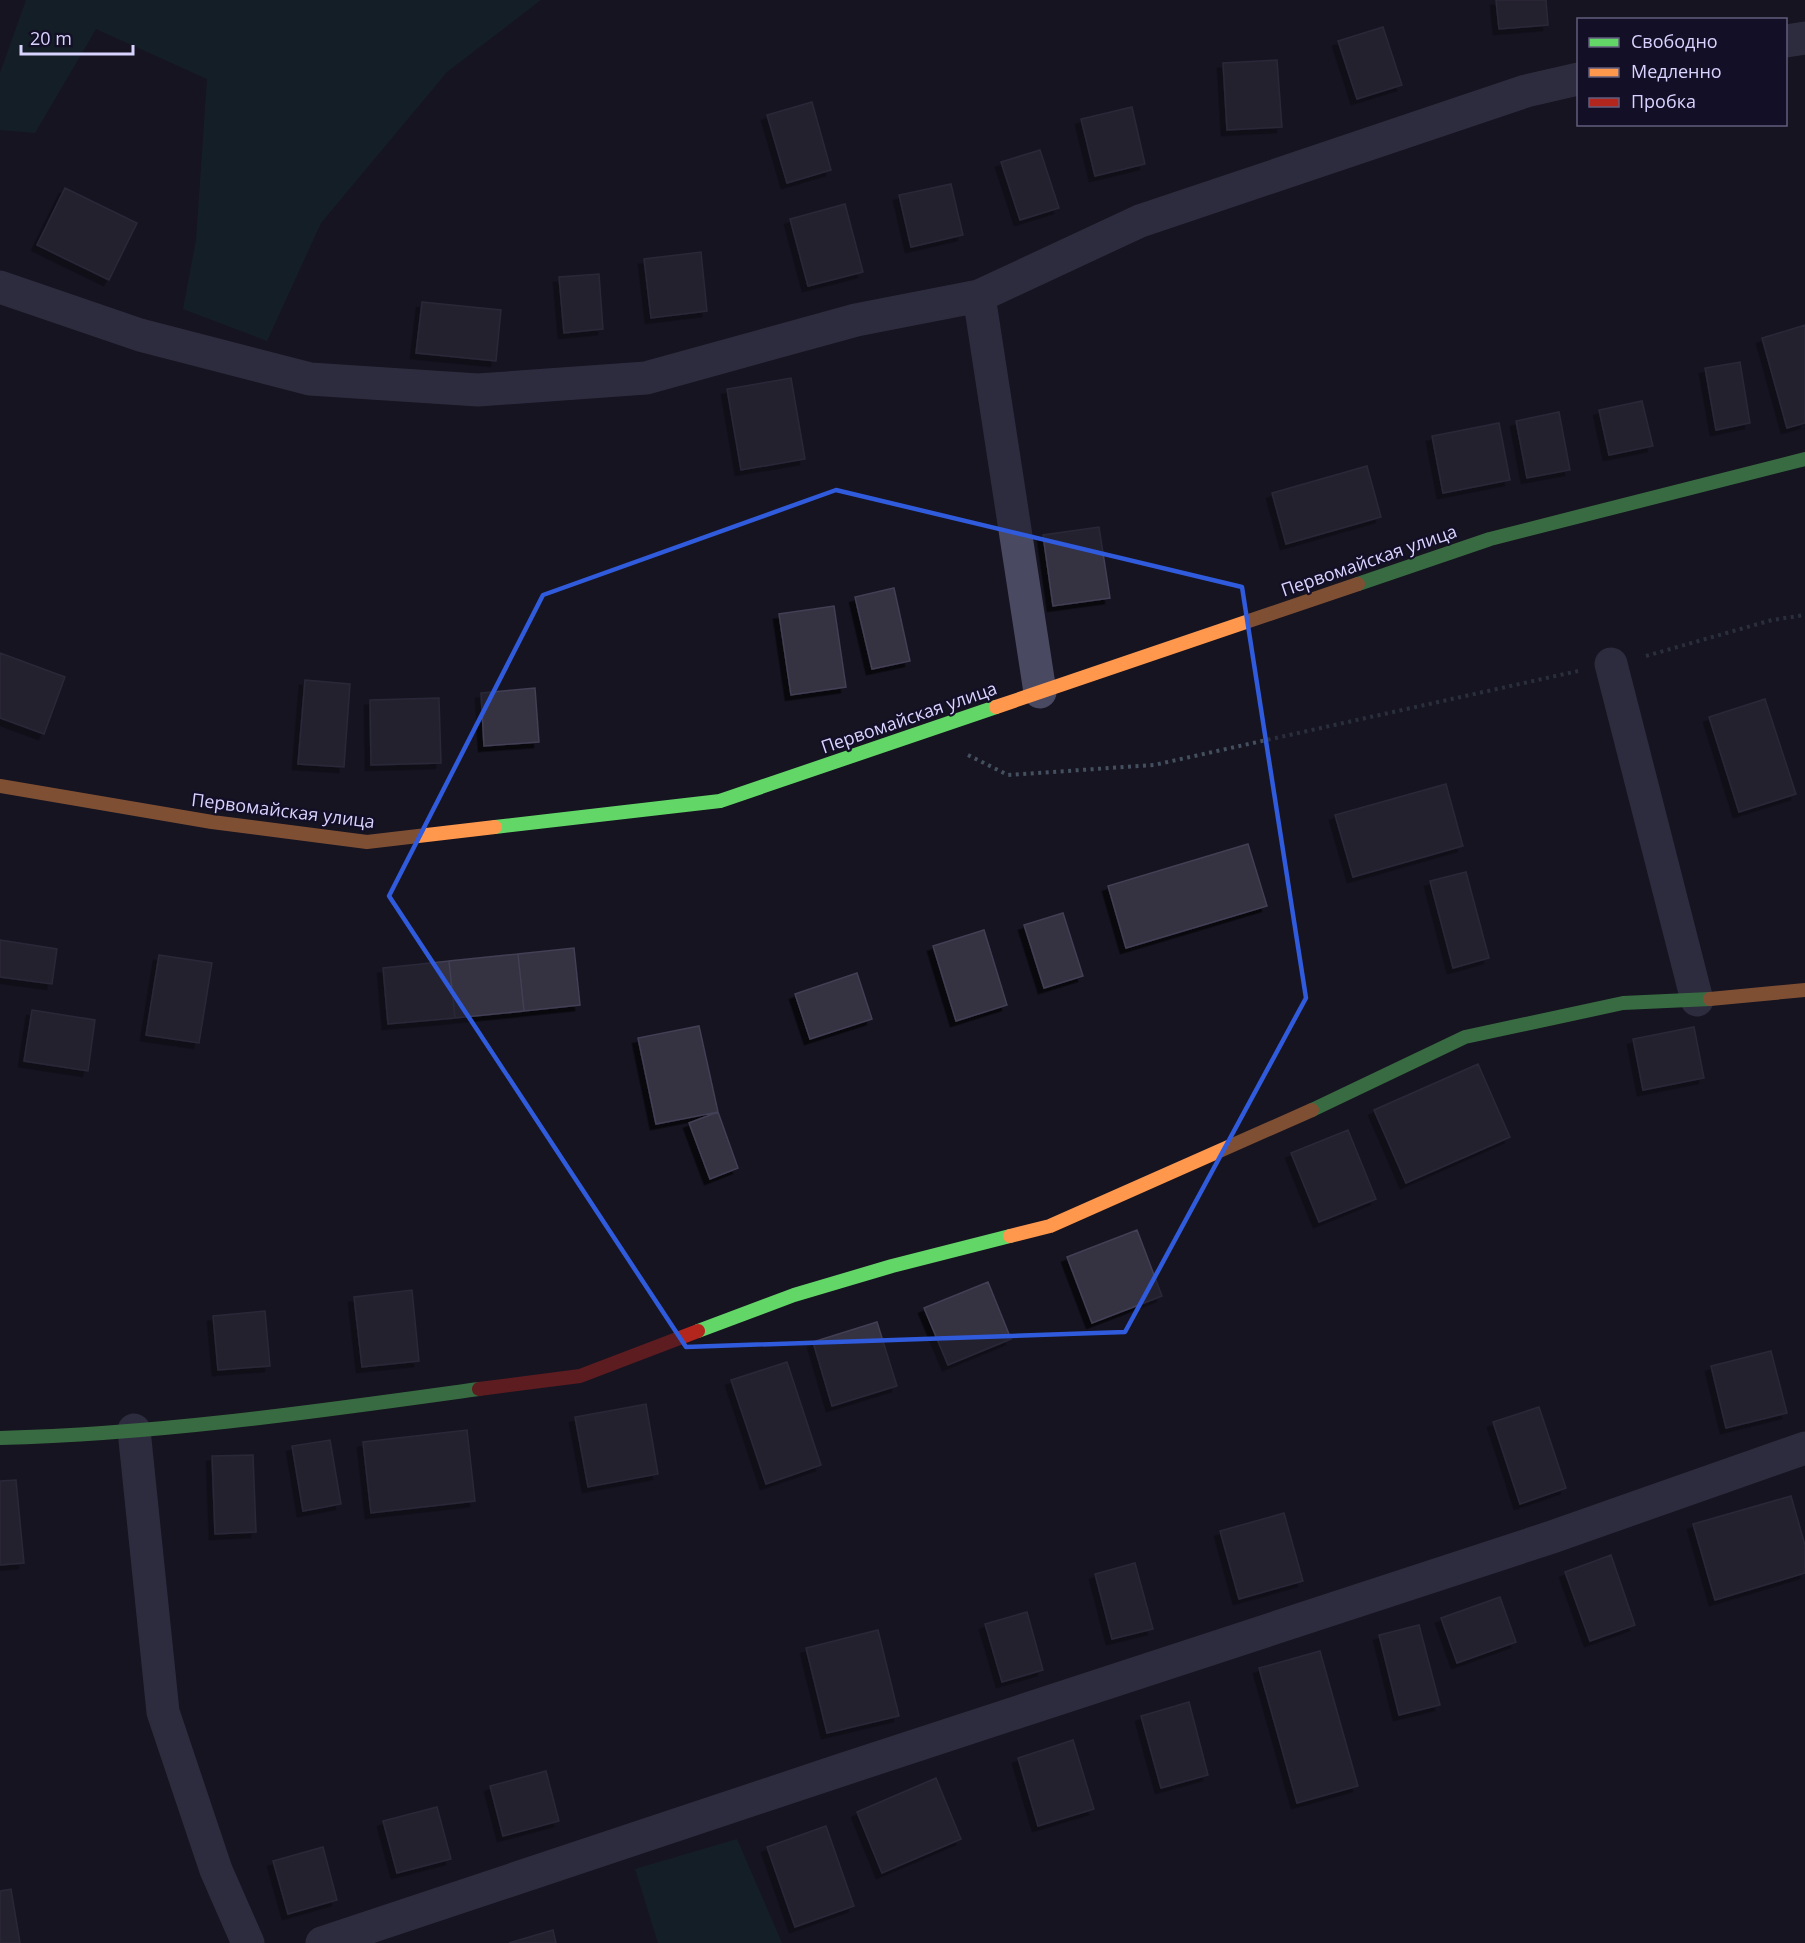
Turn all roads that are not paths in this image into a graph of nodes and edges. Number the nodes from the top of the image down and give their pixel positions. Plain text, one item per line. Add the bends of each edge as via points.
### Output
1 (1805, 38) edge
2 (1787, 41) edge
3 (1577, 79) edge
4 (0, 287) edge
5 (980, 296) junction
6 (1805, 459) edge
7 (1611, 664) road end
8 (1040, 692) junction
9 (0, 786) edge
10 (1805, 990) edge
11 (1697, 1000) junction
12 (134, 1430) junction
13 (0, 1438) edge
14 (1805, 1448) edge
15 (248, 1943) edge
16 (322, 1943) edge

1 - 2 street
3 - 5 street via 1526,91 1140,221
4 - 5 street via 140,335 310,379 478,390 645,378 856,320
5 - 8 street
6 - 8 street, Первомайская улица via 1490,539
7 - 11 street
8 - 9 street, Первомайская улица via 720,801 367,842 212,822
10 - 11 street
11 - 12 street via 1623,1003 1465,1037 1291,1120 1050,1226 795,1295 580,1376 235,1422
12 - 13 street
12 - 15 street via 163,1712 216,1870
14 - 16 street via 1552,1537

